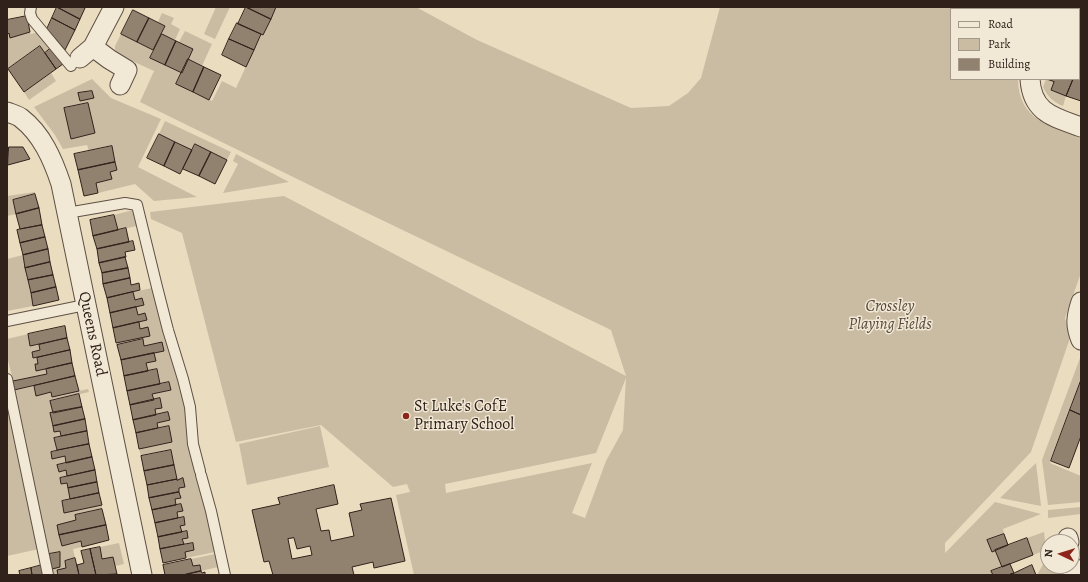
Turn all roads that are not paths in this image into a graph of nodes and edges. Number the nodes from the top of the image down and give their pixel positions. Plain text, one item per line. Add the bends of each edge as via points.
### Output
1 (31, 7) edge
2 (114, 7) edge
3 (81, 57) junction
4 (129, 77) dead end
5 (1030, 80) edge
6 (7, 112) edge
7 (1081, 127) edge
8 (67, 213) junction
9 (1081, 302) edge
10 (85, 305) junction
11 (7, 321) edge
12 (1081, 340) edge
13 (7, 379) edge
14 (48, 575) edge
15 (142, 575) edge
16 (225, 575) edge

1 - 3 lane via 32,19
2 - 3 street
3 - 4 street via 109,59
5 - 7 street via 1032,95 1041,108 1052,116
6 - 8 street, Queens Road via 20,117 31,127 52,158
8 - 10 street, Queens Road
8 - 16 lane via 125,203 137,204 190,407 193,444
9 - 12 street via 1077,326
10 - 11 lane
10 - 15 street, Queens Road
13 - 14 lane

